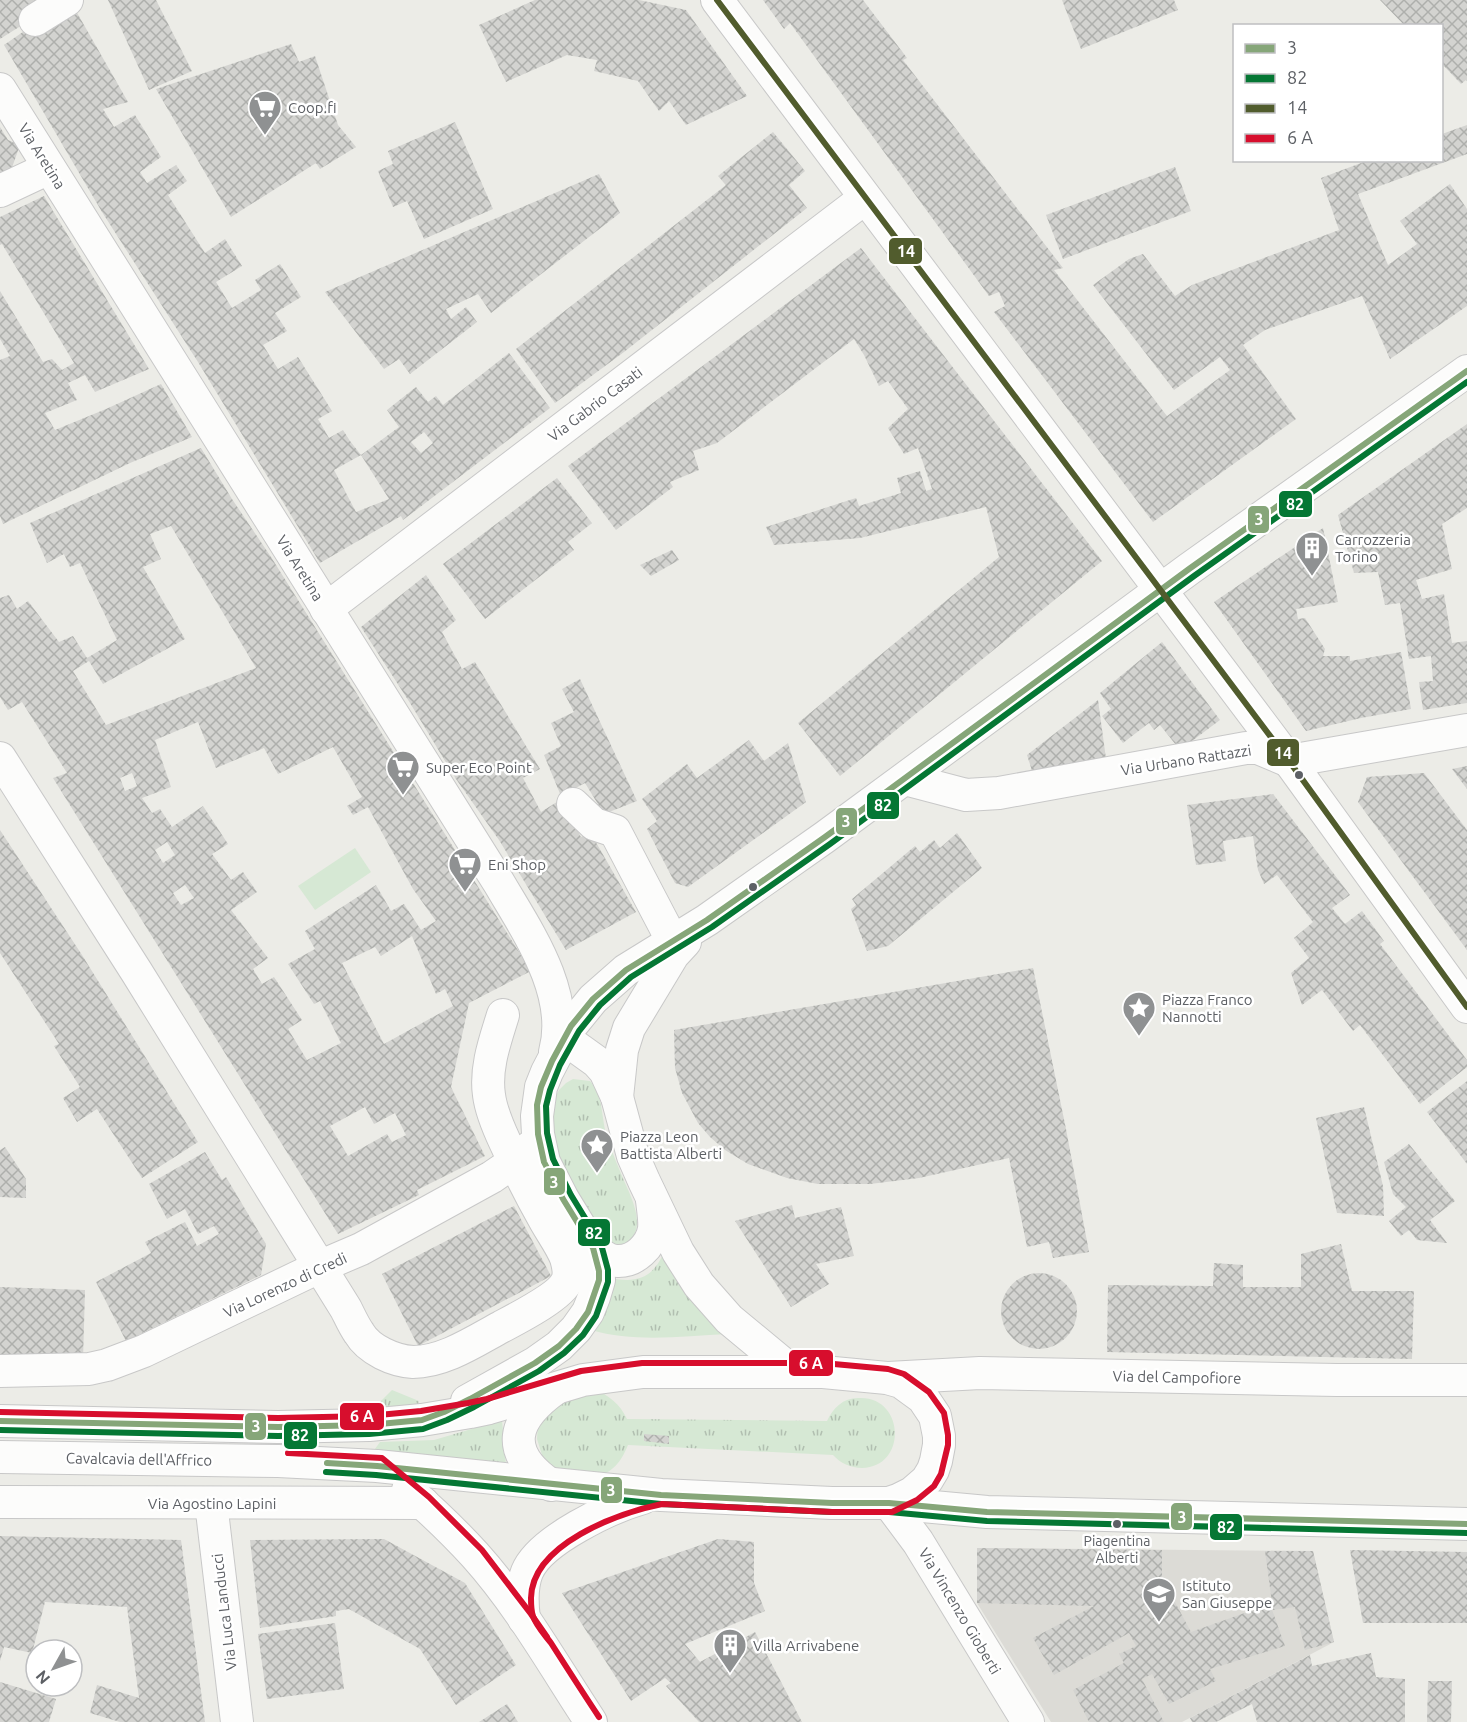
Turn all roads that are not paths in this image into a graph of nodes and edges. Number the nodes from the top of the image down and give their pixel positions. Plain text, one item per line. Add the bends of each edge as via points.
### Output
1 (67, 0) edge
2 (717, 0) edge
3 (35, 20) dead end
4 (0, 89) edge
5 (49, 168) junction
6 (0, 191) edge
7 (865, 198) junction
8 (1467, 371) edge
9 (1160, 590) junction
10 (326, 609) junction
11 (1467, 730) edge
12 (0, 758) edge
13 (1289, 761) junction
14 (904, 779) junction
15 (573, 804) dead end
16 (707, 920) junction
17 (673, 942) junction
18 (1467, 1007) edge
19 (503, 1015) dead end
20 (558, 1050) junction
21 (616, 1096) junction
22 (537, 1128) junction
23 (514, 1162) junction
24 (651, 1196) junction
25 (593, 1248) junction
26 (319, 1267) junction
27 (0, 1371) edge
28 (793, 1372) junction
29 (887, 1378) junction
30 (1467, 1380) edge
31 (561, 1385) junction
32 (422, 1420) junction
33 (0, 1421) edge
34 (0, 1457) edge
35 (377, 1466) junction
36 (551, 1485) junction
37 (661, 1495) junction
38 (0, 1502) edge
39 (211, 1503) junction
40 (423, 1503) junction
41 (889, 1503) junction
42 (1467, 1524) edge
43 (524, 1619) junction
44 (237, 1722) edge
45 (591, 1722) edge
46 (1028, 1722) edge

1 - 3 street
2 - 7 street
4 - 5 street, Via Aretina
5 - 6 street
5 - 10 street, Via Aretina
7 - 9 street
7 - 10 street, Via Gabrio Casati
8 - 9 street
9 - 13 street
9 - 14 street
10 - 20 street, Via Aretina via 538,949 555,1002
11 - 13 street
12 - 26 street
13 - 14 street, Via Urbano Rattazzi via 1258,748 1246,748 999,793 966,795
13 - 18 street
14 - 16 street
15 - 17 street via 594,824 615,831
16 - 17 street
16 - 21 street via 673,955 633,1021 622,1050
17 - 20 street via 612,981 583,1011
19 - 23 street via 488,1076 489,1096
20 - 21 street via 597,1062
20 - 22 street via 541,1087
21 - 24 street via 633,1156
22 - 23 street, Via Lorenzo di Credi via 528,1150
22 - 25 street via 544,1162
23 - 26 street, Via Lorenzo di Credi via 361,1249
23 - 26 street via 567,1261 568,1280 542,1304 510,1322 431,1360 399,1360 358,1334
24 - 25 street via 654,1229 644,1250 616,1262
24 - 28 street via 699,1286 729,1319
25 - 32 street via 599,1280 588,1311 576,1329 535,1363
26 - 27 street, Via Lorenzo di Credi via 107,1365 77,1370
28 - 29 street
28 - 31 street via 643,1372
29 - 30 street, Via del Campofiore via 980,1373
29 - 41 street via 909,1386 923,1398 935,1416 939,1436 936,1461 927,1480 912,1493
31 - 32 street via 489,1408
31 - 36 street via 531,1410 518,1441 524,1460
32 - 33 street via 278,1427
34 - 35 street, Cavalcavia dell'Affrico
35 - 36 street
35 - 40 street
36 - 37 street
37 - 41 street
37 - 43 street via 608,1510 546,1549 527,1572 523,1587
38 - 39 street, Via Agostino Lapini
39 - 40 street, Via Agostino Lapini
39 - 44 street, Via Luca Landucci
40 - 43 street via 476,1556
41 - 42 street via 987,1512
41 - 46 street, Via Vincenzo Gioberti via 918,1542
43 - 45 street

